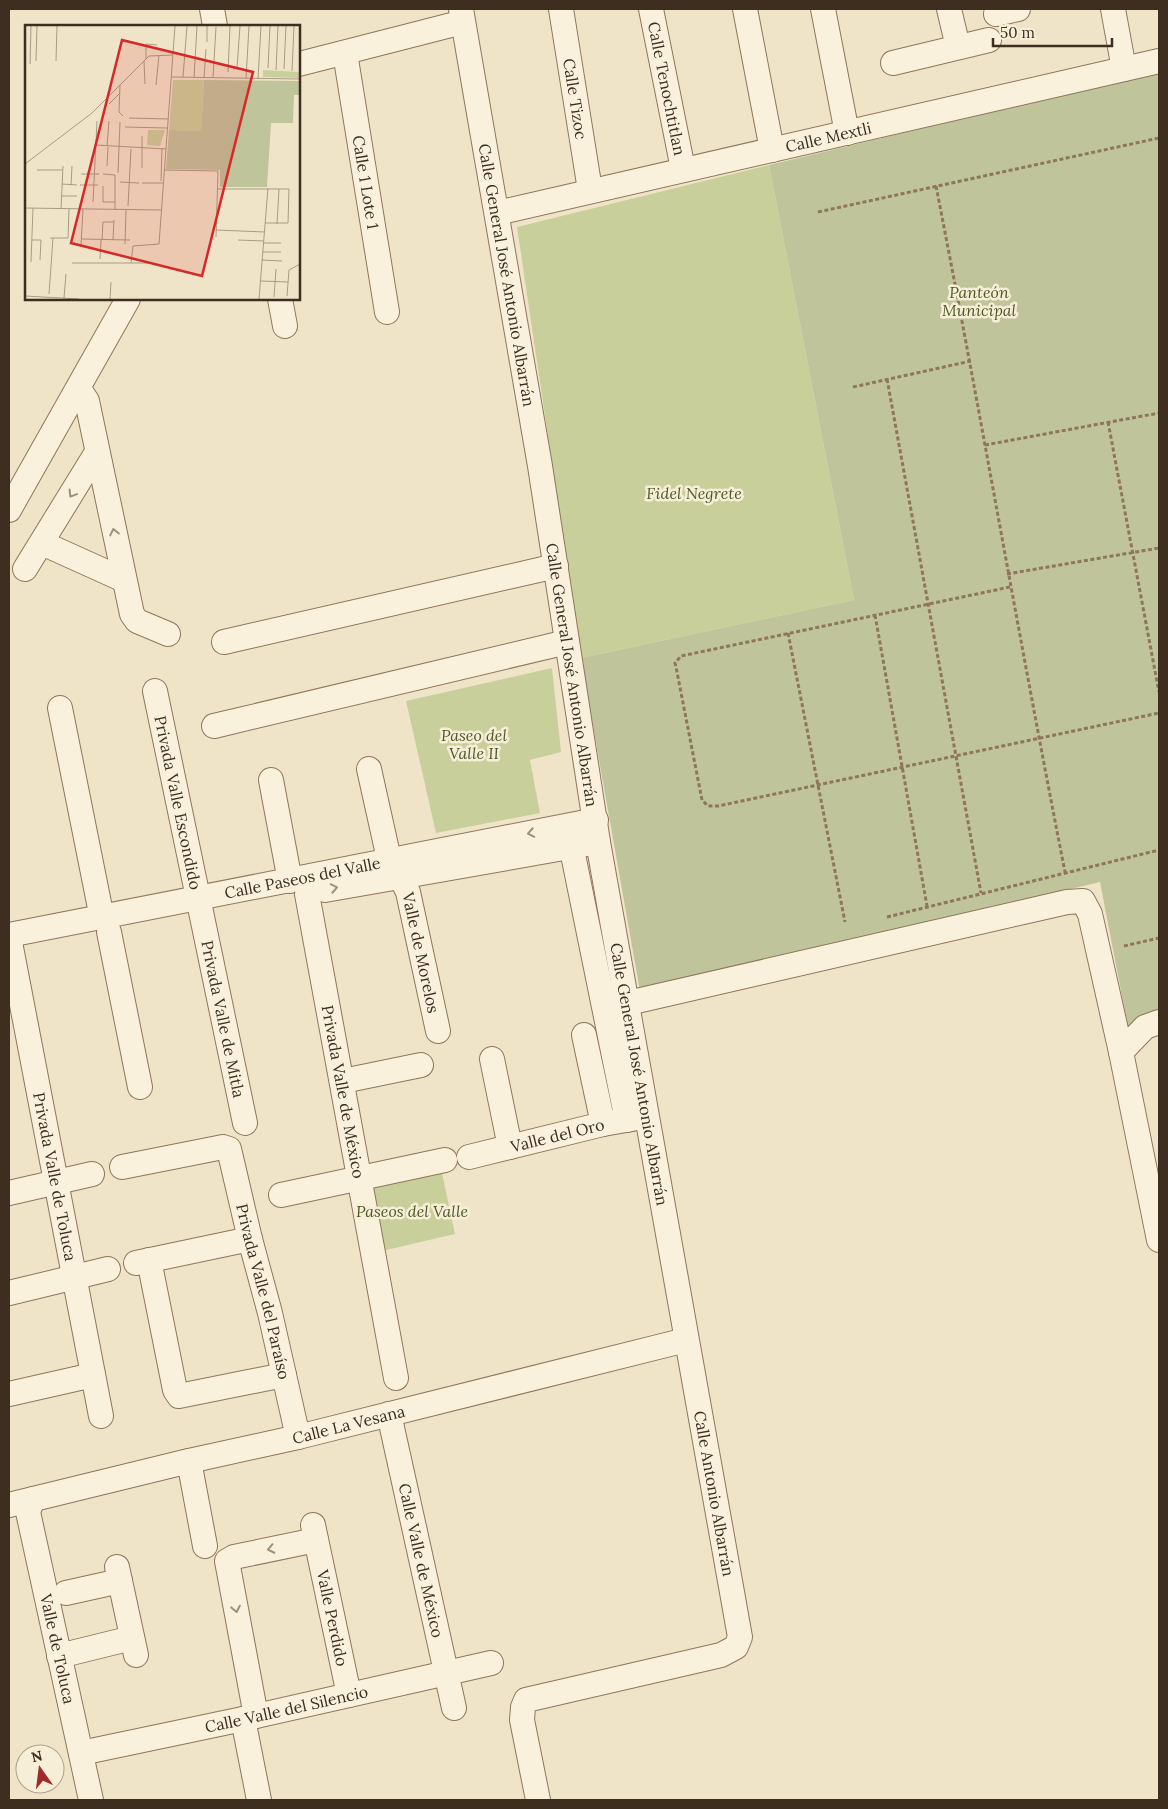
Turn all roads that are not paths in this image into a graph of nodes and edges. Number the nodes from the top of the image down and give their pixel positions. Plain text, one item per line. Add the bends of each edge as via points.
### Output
1 (212, 9) edge
2 (561, 9) edge
3 (651, 9) edge
4 (745, 9) edge
5 (823, 9) edge
6 (949, 9) edge
7 (1113, 9) edge
8 (462, 15) edge
9 (215, 25) edge
10 (989, 40) dead end
11 (958, 47) junction
12 (345, 53) junction
13 (1159, 61) edge
14 (893, 63) dead end
15 (300, 64) edge
16 (1124, 69) junction
17 (847, 133) junction
18 (772, 150) junction
19 (683, 169) junction
20 (590, 190) junction
21 (497, 213) junction
22 (127, 300) edge
23 (280, 300) edge
24 (387, 312) dead end
25 (285, 326) dead end
26 (78, 389) junction
27 (97, 452) junction
28 (9, 510) edge
29 (42, 543) junction
30 (556, 566) junction
31 (25, 570) dead end
32 (124, 580) junction
33 (168, 634) dead end
34 (224, 642) dead end
35 (567, 642) junction
36 (155, 691) dead end
37 (60, 708) dead end
38 (214, 726) dead end
39 (369, 769) dead end
40 (271, 780) dead end
41 (597, 831) junction
42 (569, 836) junction
43 (397, 868) junction
44 (299, 887) junction
45 (200, 907) junction
46 (105, 925) junction
47 (10, 941) edge
48 (628, 1003) junction
49 (1159, 1022) edge
50 (438, 1031) dead end
51 (584, 1035) dead end
52 (1122, 1052) junction
53 (492, 1059) dead end
54 (421, 1065) dead end
55 (343, 1081) junction
56 (140, 1087) dead end
57 (637, 1118) junction
58 (245, 1123) dead end
59 (603, 1124) junction
60 (510, 1147) junction
61 (469, 1157) dead end
62 (445, 1160) dead end
63 (122, 1167) dead end
64 (92, 1174) dead end
65 (360, 1178) junction
66 (56, 1182) junction
67 (9, 1193) edge
68 (281, 1195) dead end
69 (250, 1239) junction
70 (1159, 1240) edge
71 (108, 1269) dead end
72 (73, 1278) junction
73 (9, 1293) edge
74 (686, 1340) junction
75 (92, 1375) junction
76 (284, 1375) junction
77 (396, 1378) dead end
78 (9, 1394) edge
79 (389, 1414) junction
80 (101, 1416) dead end
81 (298, 1437) junction
82 (189, 1460) junction
83 (33, 1499) junction
84 (9, 1505) edge
85 (205, 1546) dead end
86 (66, 1593) dead end
87 (60, 1656) junction
88 (491, 1662) dead end
89 (446, 1673) junction
90 (349, 1695) junction
91 (454, 1708) dead end
92 (250, 1718) junction
93 (80, 1753) junction
94 (91, 1800) edge
95 (259, 1800) edge
96 (538, 1800) edge

1 - 9 street
2 - 20 street, Calle Tizoc
3 - 19 street, Calle Tenochtitlan
4 - 18 street
5 - 17 street
6 - 11 street
7 - 16 street
8 - 12 street
8 - 21 street, Calle General José Antonio Albarrán
10 - 11 street
11 - 14 street
12 - 15 street
12 - 24 street, Calle 1 Lote 1
13 - 16 street, Calle Mextli
16 - 17 street, Calle Mextli
17 - 18 street, Calle Mextli
18 - 19 street, Calle Mextli
19 - 20 street, Calle Mextli
20 - 21 street, Calle Mextli
21 - 30 street, Calle General José Antonio Albarrán
22 - 26 street
23 - 25 street
26 - 27 street via 87,401
26 - 28 street
27 -> 29 street
32 -> 27 street
29 - 31 street
29 - 32 street
30 - 34 street
30 - 35 street, Calle General José Antonio Albarrán
32 - 33 street via 134,618
35 - 38 street
35 - 41 street, Calle General José Antonio Albarrán
36 - 45 street, Privada Valle Escondido
37 - 46 street
39 - 43 street, Valle de Morelos via 382,833
40 - 44 street, Privada Valle de México
41 - 42 street, Calle Paseos del Valle
41 - 48 street, Calle General José Antonio Albarrán
42 - 43 street, Calle Paseos del Valle
42 - 57 street
43 - 44 street, Calle Paseos del Valle
43 - 50 street, Valle de Morelos via 408,892
44 - 45 street, Calle Paseos del Valle
44 - 55 street, Privada Valle de México
45 - 46 street, Calle Paseos del Valle
45 - 58 street, Privada Valle de Mitla
46 - 47 street, Calle Paseos del Valle
46 - 56 street
47 - 66 street, Privada Valle de Toluca
48 - 52 street via 1080,900 1086,904 1090,914
48 - 57 street, Calle General José Antonio Albarrán
49 - 52 street via 1145,1027
51 - 59 street
52 - 70 street
53 - 60 street
54 - 55 street
55 - 65 street, Privada Valle de México
57 - 59 street, Valle del Oro
57 - 74 street, Calle General José Antonio Albarrán
59 - 60 street, Valle del Oro
60 - 61 street, Valle del Oro
62 - 65 street
63 - 69 street, Privada Valle del Paraíso via 227,1147
64 - 66 street
65 - 68 street
65 - 77 street, Privada Valle de México
66 - 67 street
66 - 72 street, Privada Valle de Toluca
69 - 76 street, Privada Valle del Paraíso
69 - 76 street via 142,1262 178,1396
71 - 72 street
72 - 73 street
72 - 75 street, Privada Valle de Toluca
74 - 79 street, Calle La Vesana
74 - 96 street, Calle Antonio Albarrán via 740,1636 736,1647 721,1655 526,1700 522,1707 522,1720
75 - 78 street
75 - 80 street, Privada Valle de Toluca
76 - 81 street, Privada Valle del Paraíso
79 - 81 street, Calle La Vesana
79 - 89 street, Calle Valle de México
81 - 82 street, Calle La Vesana
82 - 83 street, Calle La Vesana
82 - 85 street
83 - 84 street, Calle La Vesana
83 - 87 street, Valle de Toluca via 28,1512
86 - 87 street via 118,1574 134,1646
87 - 93 street, Valle de Toluca
88 - 89 street, Calle Valle del Silencio
89 - 90 street, Calle Valle del Silencio
89 - 91 street, Calle Valle de México
90 - 92 street, Calle Valle del Silencio
90 -> 92 street, Valle Perdido via 314,1532 227,1561
92 - 93 street, Calle Valle del Silencio
92 - 95 street
93 - 94 street, Valle de Toluca

